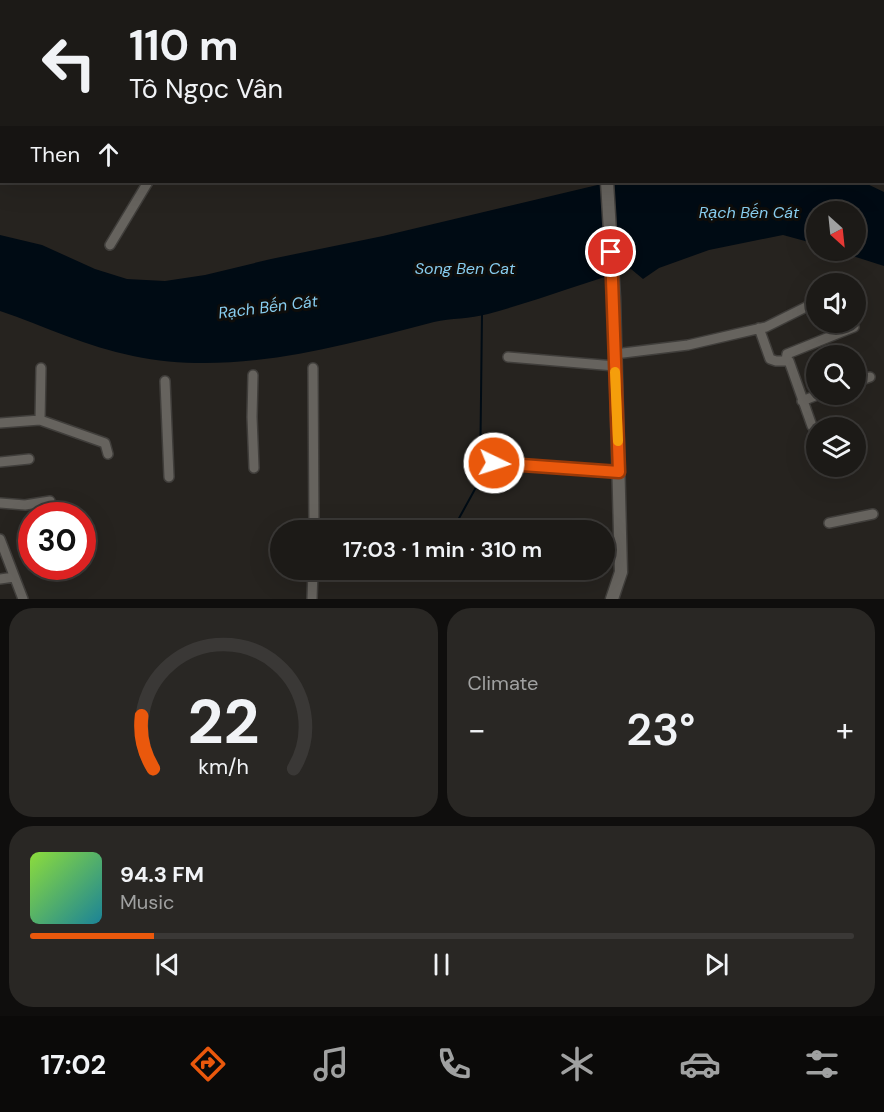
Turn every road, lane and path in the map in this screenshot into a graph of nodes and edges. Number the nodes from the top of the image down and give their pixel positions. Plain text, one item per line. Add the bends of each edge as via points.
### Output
1 (147, 183) edge
2 (607, 183) edge
3 (110, 245) dead end
4 (806, 307) edge
5 (759, 328) junction
6 (839, 333) edge
7 (508, 357) dead end
8 (615, 360) junction
9 (786, 361) junction
10 (41, 368) dead end
11 (313, 368) dead end
12 (254, 375) dead end
13 (870, 377) dead end
14 (866, 378) edge
15 (165, 381) dead end
16 (806, 399) edge
17 (802, 401) junction
18 (808, 417) edge
19 (40, 420) junction
20 (0, 423) edge
21 (108, 454) dead end
22 (29, 459) dead end
23 (0, 462) edge
24 (494, 463) dead end
25 (254, 468) dead end
26 (619, 472) junction
27 (169, 477) dead end
28 (50, 501) dead end
29 (0, 503) edge
30 (873, 514) dead end
31 (314, 520) edge
32 (829, 523) dead end
33 (0, 539) edge
34 (14, 577) junction
35 (0, 579) edge
36 (313, 580) edge
37 (22, 599) edge
38 (312, 599) edge
39 (612, 599) edge

1 - 3 street
2 - 8 main road
4 - 5 street
5 - 8 street
5 - 9 street via 770,359
6 - 9 street via 788,354
7 - 8 street
8 - 26 main road
9 - 17 street
10 - 19 street
11 - 31 street
12 - 25 street
13 - 14 street
15 - 27 street
16 - 17 street
17 - 18 street
19 - 20 street
19 - 21 street via 105,443
22 - 23 street
24 - 26 street
26 - 39 main road via 621,572
28 - 29 street
30 - 32 street
33 - 34 street
34 - 35 street
34 - 37 street
36 - 38 street

